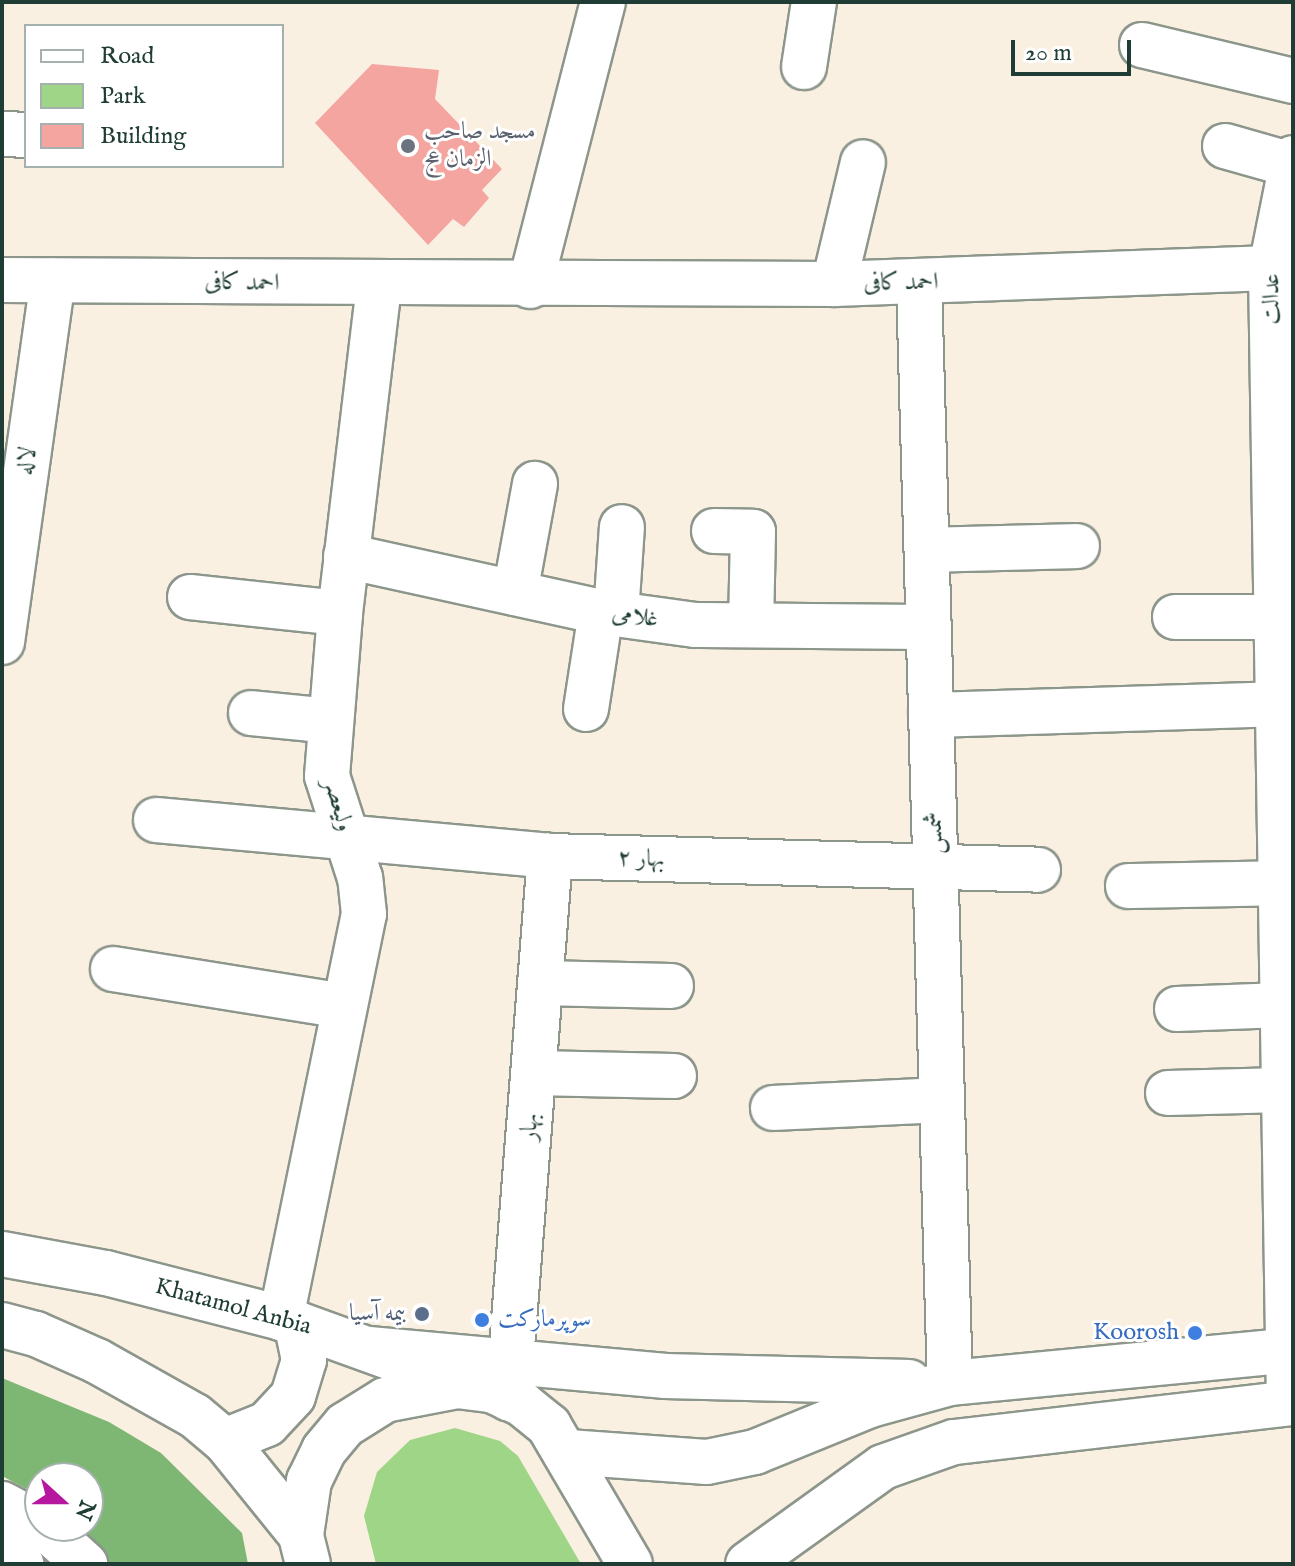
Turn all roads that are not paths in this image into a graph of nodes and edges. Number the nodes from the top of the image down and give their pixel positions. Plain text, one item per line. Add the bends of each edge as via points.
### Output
1 (603, 2) edge
2 (814, 2) edge
3 (1142, 45) dead end
4 (804, 67) dead end
5 (1293, 81) edge
6 (2, 134) edge
7 (24, 135) edge
8 (1225, 146) dead end
9 (1292, 161) edge
10 (863, 162) dead end
11 (1271, 268) junction
12 (2, 280) edge
13 (53, 281) junction
14 (919, 283) junction
15 (834, 284) junction
16 (379, 285) junction
17 (530, 286) junction
18 (535, 484) dead end
19 (622, 527) dead end
20 (714, 531) dead end
21 (1077, 546) dead end
22 (927, 550) junction
23 (346, 556) junction
24 (515, 593) junction
25 (190, 597) dead end
26 (340, 613) junction
27 (608, 613) junction
28 (1175, 617) dead end
29 (1276, 617) junction
30 (751, 625) junction
31 (929, 627) junction
32 (2, 642) edge
33 (1277, 704) junction
34 (586, 709) dead end
35 (251, 713) dead end
36 (931, 715) junction
37 (331, 721) junction
38 (156, 820) dead end
39 (348, 837) junction
40 (550, 856) junction
41 (936, 870) junction
42 (1038, 870) dead end
43 (1281, 883) junction
44 (1128, 886) dead end
45 (113, 969) dead end
46 (540, 983) junction
47 (671, 986) dead end
48 (1282, 1005) junction
49 (344, 1006) junction
50 (1177, 1009) dead end
51 (534, 1073) junction
52 (674, 1076) dead end
53 (1283, 1090) junction
54 (1168, 1093) dead end
55 (942, 1100) junction
56 (773, 1108) dead end
57 (2, 1254) edge
58 (288, 1320) junction
59 (2, 1325) edge
60 (1290, 1332) edge
61 (369, 1349) junction
62 (510, 1380) junction
63 (950, 1383) junction
64 (457, 1386) junction
65 (1291, 1403) edge
66 (225, 1441) junction
67 (568, 1452) junction
68 (2, 1504) edge
69 (24, 1516) edge
70 (810, 1518) junction
71 (61, 1542) edge
72 (2, 1550) edge
73 (298, 1554) edge
74 (21, 1564) edge
75 (85, 1564) edge
76 (630, 1564) edge
77 (748, 1564) edge
78 (772, 1564) edge

1 - 17 street
2 - 4 street
3 - 5 street
6 - 7 street
8 - 9 street
9 - 11 street, عدالت
10 - 15 street
11 - 14 street, احمد کافی
11 - 29 street, عدالت
12 - 13 street, احمد کافی
13 - 16 street, احمد کافی
13 - 32 street, لاله
14 - 15 street, احمد کافی
14 - 22 street, شمس
15 - 17 street, احمد کافی
16 - 17 street, احمد کافی
16 - 23 street, ولیعصر
18 - 24 street
19 - 27 street
20 - 30 street via 753,532
21 - 22 street
22 - 31 street, شمس
23 - 24 street, غلامی
23 - 26 street, ولیعصر
24 - 27 street, غلامی
25 - 26 street
26 - 37 street, ولیعصر
27 - 30 street, غلامی via 695,625
27 - 34 street
28 - 29 street
29 - 33 street, عدالت
30 - 31 street, غلامی
31 - 36 street, شمس
33 - 36 street
33 - 43 street, عدالت
35 - 37 street
36 - 41 street, شمس
37 - 39 street, ولیعصر via 327,776
38 - 39 street, بهار ۲
39 - 40 street, بهار ۲
39 - 49 street, ولیعصر via 364,914
40 - 41 street, بهار ۲
40 - 46 street, بهار
41 - 42 street, بهار ۲
41 - 55 street, شمس
43 - 44 street
43 - 48 street, عدالت
45 - 49 street
46 - 47 street
46 - 51 street, بهار
48 - 50 street
48 - 53 street, عدالت
49 - 58 street, ولیعصر
51 - 52 street
51 - 62 street, بهار
53 - 54 street
53 - 60 street, عدالت
55 - 56 street
55 - 63 street, شمس
57 - 58 street, Khatamol Anbia via 106,1273
58 - 61 street, Khatamol Anbia
58 - 66 street via 304,1360 293,1396 267,1424
59 - 66 street via 36,1334 153,1390
60 - 63 street
60 - 65 street, عدالت
61 - 62 street
61 - 64 street, Khatamol Anbia
62 - 63 street via 666,1376
62 - 64 street
62 - 67 street
63 - 67 street via 870,1405 755,1452 707,1462
64 - 73 street via 385,1400 345,1425 309,1481
65 - 70 street via 954,1442 883,1467
66 - 73 street
67 - 76 street
68 - 69 street
70 - 77 street
70 - 78 street
71 - 75 street
72 - 74 street

